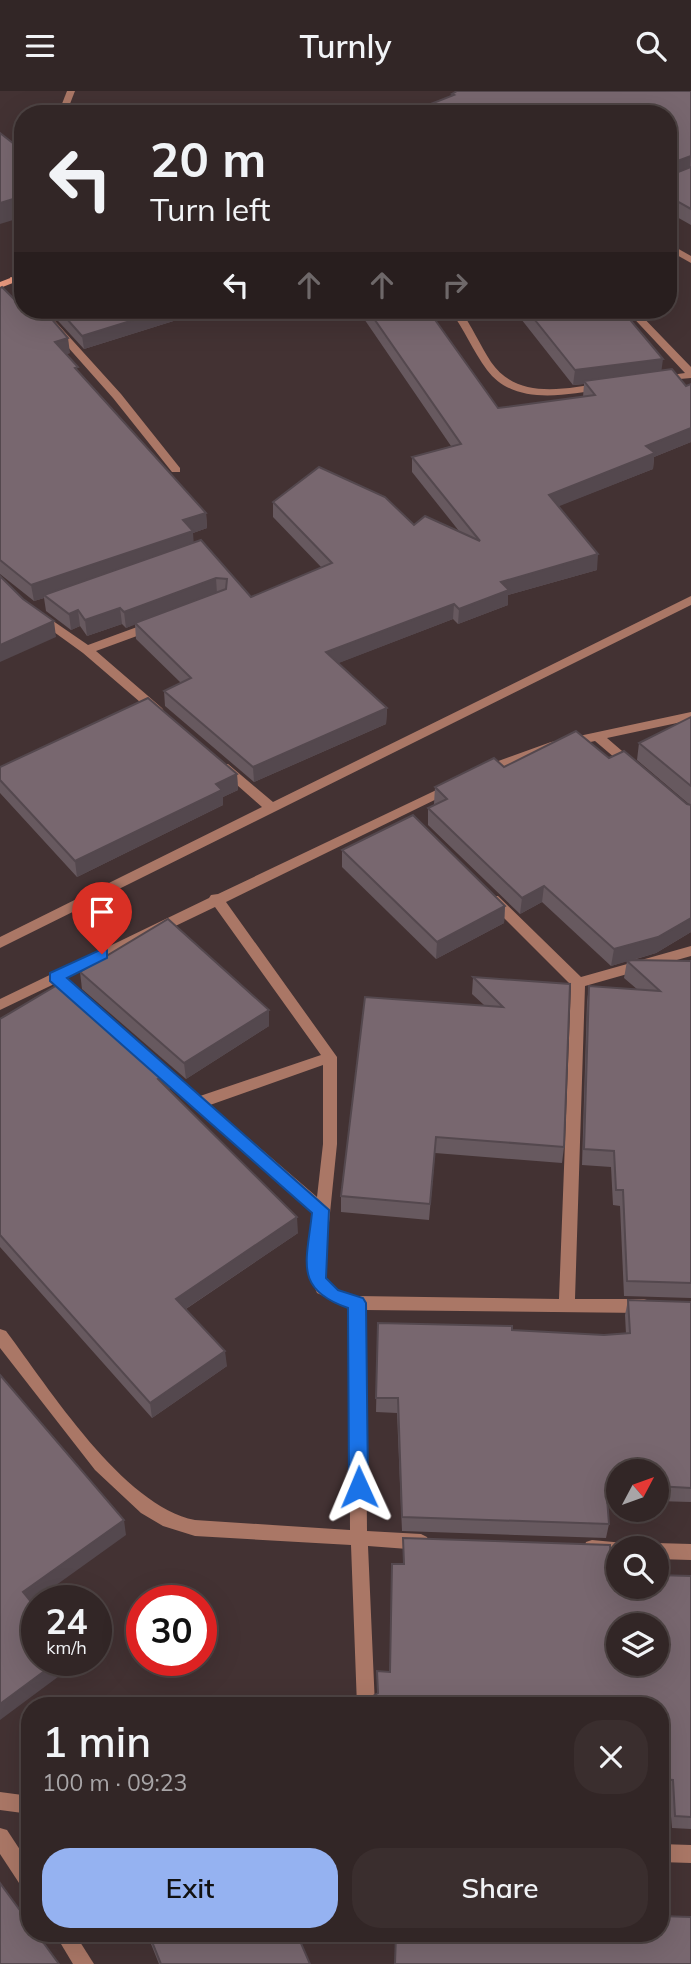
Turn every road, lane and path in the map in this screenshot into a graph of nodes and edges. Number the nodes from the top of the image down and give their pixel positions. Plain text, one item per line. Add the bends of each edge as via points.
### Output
1 (48, 319) edge
2 (461, 319) edge
3 (639, 319) edge
4 (691, 374) edge
5 (650, 380) edge
6 (610, 386) edge
7 (176, 470) dead end
8 (691, 600) edge
9 (43, 605) edge
10 (160, 622) edge
11 (87, 650) junction
12 (691, 716) edge
13 (166, 717) edge
14 (596, 735) junction
15 (214, 759) edge
16 (638, 771) edge
17 (271, 808) junction
18 (478, 885) edge
19 (216, 898) junction
20 (0, 943) edge
21 (691, 951) edge
22 (578, 983) junction
23 (0, 1005) edge
24 (330, 1057) junction
25 (147, 1058) edge
26 (198, 1103) junction
27 (321, 1210) junction
28 (357, 1303) junction
29 (567, 1303) junction
30 (663, 1307) edge
31 (0, 1336) edge
32 (359, 1540) junction
33 (441, 1543) edge
34 (577, 1548) edge
35 (606, 1549) edge
36 (669, 1551) edge
37 (691, 1552) edge
38 (366, 1697) edge
39 (0, 1801) edge
40 (21, 1804) edge
41 (0, 1837) edge
42 (669, 1853) edge
43 (691, 1854) edge
44 (21, 1868) edge
45 (69, 1942) edge
46 (84, 1964) edge

1 - 7 street
2 - 6 street via 492,370 511,385 541,393
3 - 4 street
4 - 5 street
8 - 17 street
9 - 11 street via 31,609
10 - 11 street
11 - 13 street
12 - 14 street
14 - 16 street
14 - 19 street via 551,746 470,778 407,815
15 - 17 street
17 - 20 street
18 - 22 street
19 - 23 street via 61,981
19 - 24 street
21 - 22 street
22 - 29 street
24 - 26 street
24 - 27 street via 330,1144
25 - 26 street
26 - 27 street
27 - 28 street via 317,1281 332,1295
28 - 29 street
28 - 32 street
29 - 30 street
31 - 32 street via 105,1469 170,1522 195,1528
32 - 33 street
32 - 38 street
34 - 35 street
36 - 37 street
39 - 40 street
41 - 44 street
42 - 43 street
45 - 46 street

